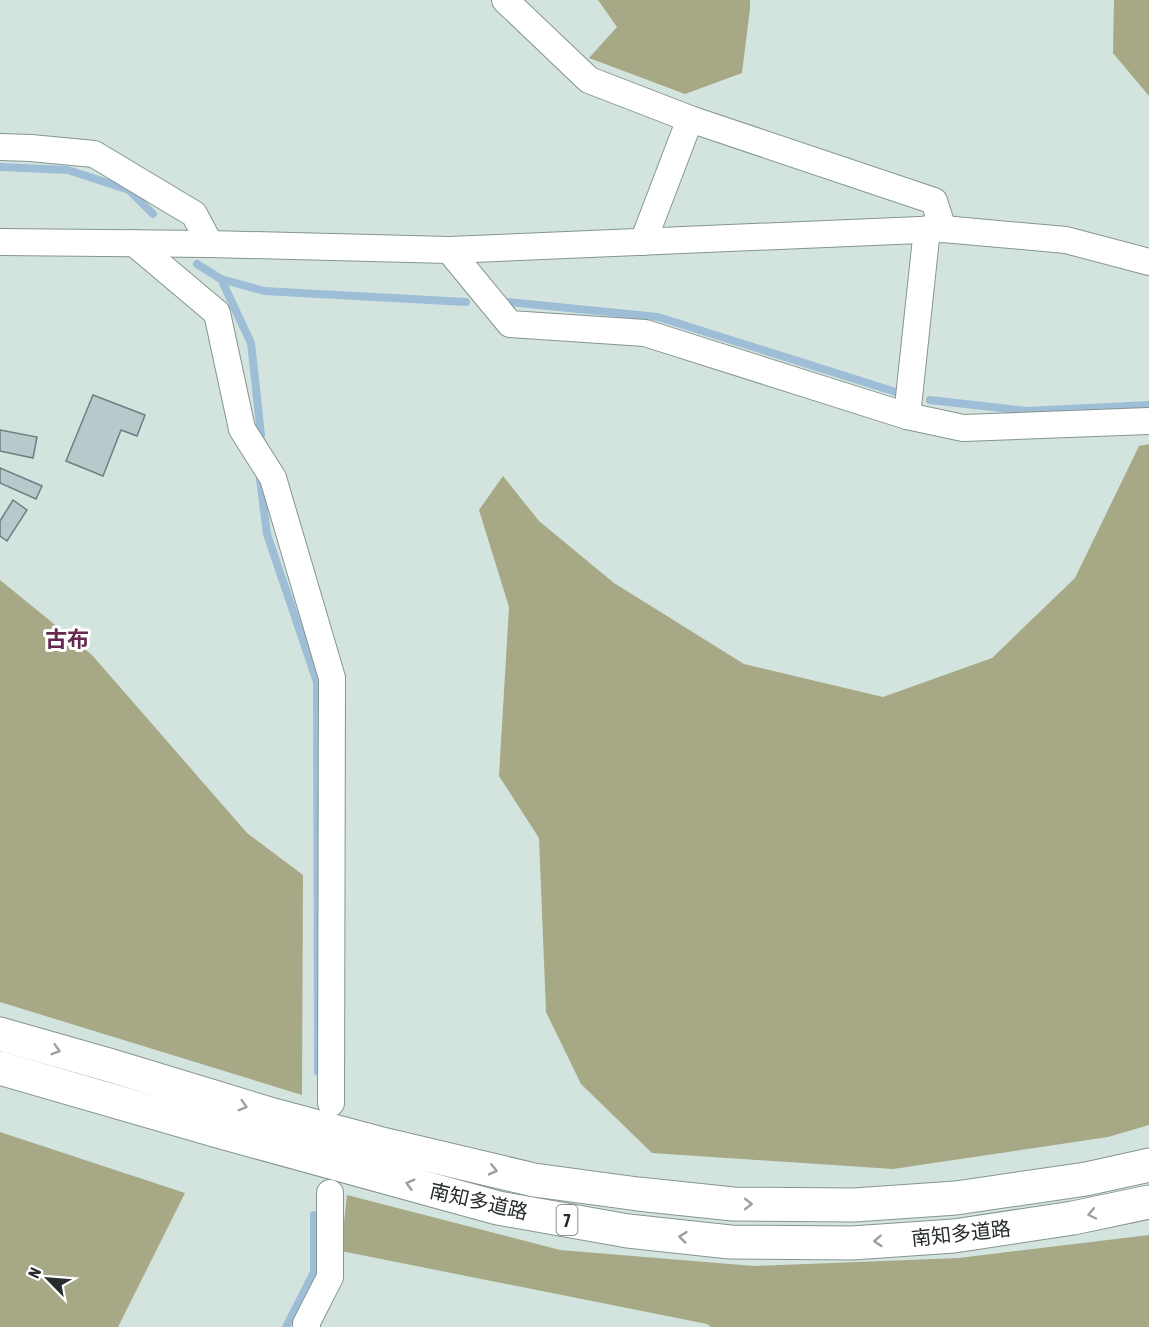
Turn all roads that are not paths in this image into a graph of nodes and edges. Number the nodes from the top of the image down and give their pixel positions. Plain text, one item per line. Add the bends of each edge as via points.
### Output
1 (505, 0) edge
2 (690, 119) junction
3 (0, 147) edge
4 (935, 229) junction
5 (0, 242) edge
6 (643, 242) junction
7 (134, 243) junction
8 (210, 244) junction
9 (449, 250) junction
10 (1149, 261) edge
11 (907, 416) junction
12 (1149, 421) edge
13 (0, 1034) edge
14 (0, 1068) edge
15 (331, 1103) dead end
16 (1149, 1165) edge
17 (330, 1193) dead end
18 (1149, 1202) edge
19 (307, 1327) edge

1 - 2 street via 589,80
2 - 4 street via 934,201
2 - 6 street
3 - 8 street via 94,154 194,214
4 - 6 street
4 - 10 street via 1066,240
4 - 11 street
5 - 7 street
6 - 9 street
7 - 8 street
7 - 15 street via 217,313 242,429 273,478 332,678
8 - 9 street
9 - 11 street via 510,324 645,333
11 - 12 street via 963,428
13 -> 16 highway, 南知多道路 / 7 via 378,1143 534,1180 638,1194 732,1204 854,1205 956,1198 1086,1179
18 -> 14 highway, 南知多道路 / 7 via 954,1236 852,1243 730,1242 628,1232 498,1208
17 - 19 street via 330,1277

